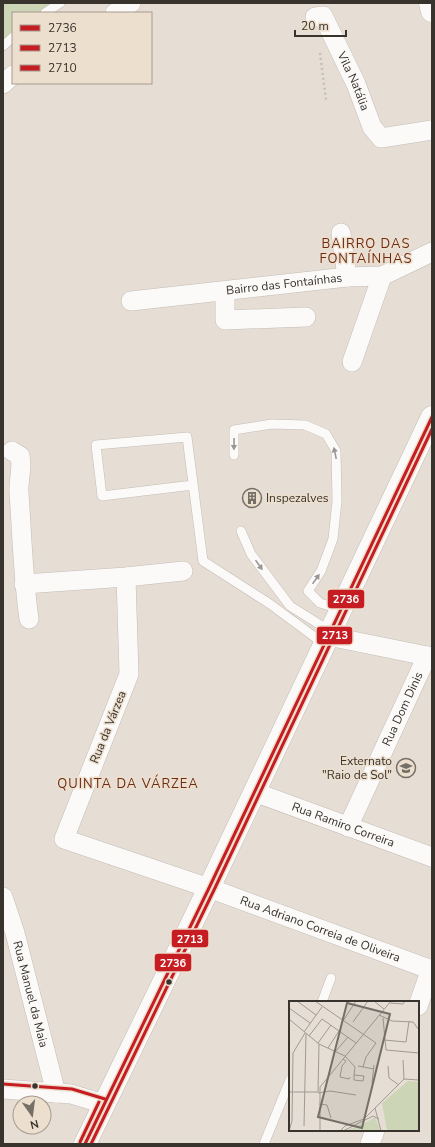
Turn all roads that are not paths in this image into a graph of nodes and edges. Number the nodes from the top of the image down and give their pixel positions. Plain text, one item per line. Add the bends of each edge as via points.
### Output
1 (60, 3) edge
2 (131, 3) edge
3 (430, 3) edge
4 (432, 11) edge
5 (46, 12) edge
6 (118, 12) edge
7 (315, 17) dead end
8 (12, 38) edge
9 (3, 46) edge
10 (12, 75) edge
11 (3, 84) edge
12 (432, 130) edge
13 (341, 232) dead end
14 (432, 252) edge
15 (382, 276) junction
16 (347, 277) junction
17 (225, 291) junction
18 (131, 301) dead end
19 (306, 317) dead end
20 (352, 362) dead end
21 (432, 417) edge
22 (12, 451) dead end
23 (234, 455) dead end
24 (193, 485) junction
25 (241, 531) dead end
26 (183, 571) dead end
27 (126, 578) junction
28 (24, 584) junction
29 (340, 610) junction
30 (29, 619) dead end
31 (327, 637) junction
32 (430, 656) edge
33 (254, 792) junction
34 (348, 827) junction
35 (432, 857) edge
36 (209, 888) junction
37 (3, 897) edge
38 (431, 970) edge
39 (331, 978) dead end
40 (322, 1001) edge
41 (419, 1003) edge
42 (289, 1082) edge
43 (3, 1089) edge
44 (56, 1093) junction
45 (104, 1104) junction
46 (375, 1131) edge
47 (85, 1144) edge
48 (264, 1144) edge
49 (370, 1144) edge

1 - 5 lane
2 - 6 street
3 - 4 street
7 - 12 street, Vila Natália via 324,16 356,84 372,127 381,138
8 - 9 lane
10 - 11 street
13 - 16 street
14 - 15 street, Bairro das Fontaínhas
15 - 16 street, Bairro das Fontaínhas
15 - 20 street
16 - 17 street, Bairro das Fontaínhas
17 - 18 street, Bairro das Fontaínhas
17 - 19 street via 225,320
21 - 29 street
22 - 28 street via 20,456 22,472 19,488
29 -> 23 lane via 320,603 308,591 322,571 333,539 337,501 336,451 326,434 305,425 272,424 234,430
24 - 24 lane via 102,496 96,445 187,437
24 - 31 lane via 203,561
25 -> 31 lane via 251,554 290,606
26 - 27 street
27 - 28 street
27 - 36 street, Rua da Várzea via 129,674 64,839
28 - 30 street
29 - 31 street
31 - 32 street
31 - 33 street
32 - 34 street, Rua Dom Dinis
33 - 34 street, Rua Ramiro Correira
33 - 36 street
34 - 35 street, Rua Ramiro Correira
36 - 38 street, Rua Adriano Correia de Oliveira
36 - 45 street
37 - 44 street, Rua Manuel da Maia via 15,933
38 - 41 street
39 - 40 lane
42 - 48 lane
43 - 44 street
44 - 45 street via 71,1094
45 - 47 street
46 - 49 street

